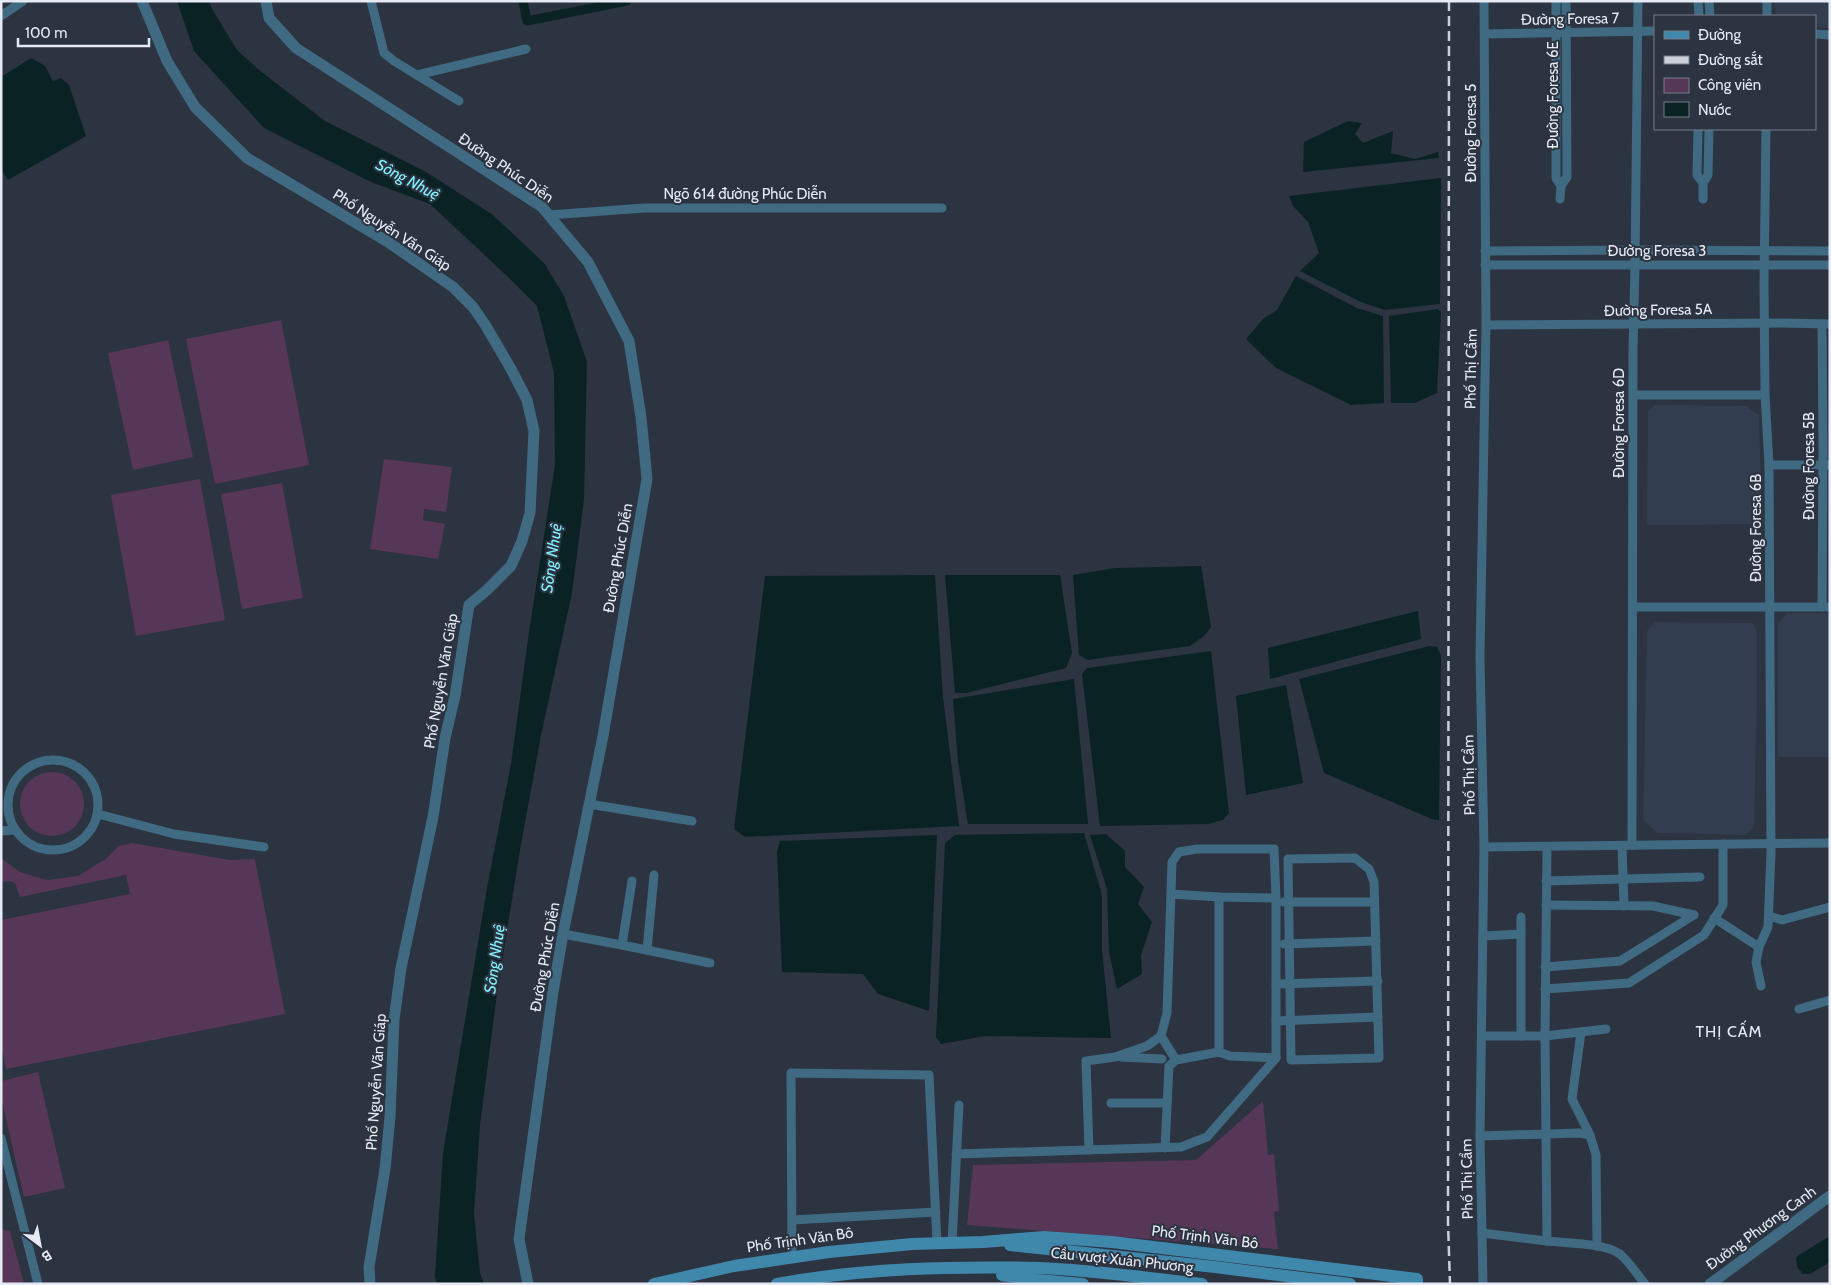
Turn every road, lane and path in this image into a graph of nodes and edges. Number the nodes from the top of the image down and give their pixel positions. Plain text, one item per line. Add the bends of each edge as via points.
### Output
1 (23, 1) edge
2 (142, 1) edge
3 (266, 1) edge
4 (371, 1) edge
5 (1484, 1) edge
6 (1556, 1) edge
7 (1566, 1) edge
8 (1638, 1) edge
9 (1698, 1) edge
10 (1709, 1) edge
11 (1767, 1) edge
12 (1699, 15) edge
13 (1710, 15) edge
14 (1768, 15) edge
15 (1, 16) edge
16 (1654, 31) edge
17 (1557, 32) junction
18 (1567, 32) junction
19 (1638, 32) junction
20 (1485, 34) junction
21 (1816, 34) edge
22 (1830, 35) edge
23 (526, 49) dead end
24 (417, 75) junction
25 (459, 101) dead end
26 (1698, 130) edge
27 (1709, 130) edge
28 (1766, 130) edge
29 (1703, 183) junction
30 (1561, 186) junction
31 (1560, 199) dead end
32 (1703, 199) dead end
33 (942, 208) dead end
34 (549, 215) junction
35 (1635, 250) junction
36 (1765, 250) junction
37 (1830, 251) edge
38 (1485, 252) junction
39 (1485, 265) junction
40 (1635, 265) junction
41 (1764, 265) junction
42 (1830, 266) edge
43 (1764, 323) junction
44 (1633, 324) junction
45 (1826, 324) edge
46 (1486, 325) junction
47 (1634, 395) junction
48 (1765, 395) junction
49 (1769, 465) junction
50 (1826, 465) edge
51 (1634, 607) junction
52 (1770, 607) junction
53 (1826, 607) edge
54 (5, 798) edge
55 (589, 804) junction
56 (98, 814) junction
57 (692, 821) dead end
58 (14, 830) junction
59 (1, 831) edge
60 (1830, 843) edge
61 (1723, 844) junction
62 (1772, 844) junction
63 (1546, 846) junction
64 (1622, 846) junction
65 (1632, 846) junction
66 (264, 847) dead end
67 (1484, 847) junction
68 (654, 875) dead end
69 (1700, 877) dead end
70 (1623, 879) junction
71 (632, 881) dead end
72 (1546, 881) junction
73 (1172, 894) junction
74 (1218, 897) junction
75 (1276, 900) junction
76 (1289, 902) junction
77 (1374, 902) junction
78 (1546, 905) junction
79 (1624, 906) junction
80 (1830, 907) edge
81 (1770, 916) junction
82 (1521, 917) dead end
83 (1714, 918) junction
84 (562, 934) junction
85 (1521, 934) junction
86 (1483, 936) junction
87 (1376, 941) junction
88 (1276, 943) junction
89 (622, 944) junction
90 (1289, 944) junction
91 (1759, 947) junction
92 (647, 950) junction
93 (710, 963) dead end
94 (1546, 967) junction
95 (1378, 981) junction
96 (1276, 984) junction
97 (1289, 984) junction
98 (1761, 986) dead end
99 (1545, 989) junction
100 (1830, 1000) edge
101 (1800, 1009) dead end
102 (1378, 1017) junction
103 (1276, 1021) junction
104 (1290, 1021) junction
105 (1606, 1029) dead end
106 (1581, 1032) junction
107 (1161, 1036) junction
108 (1482, 1036) junction
109 (1521, 1036) junction
110 (1545, 1036) junction
111 (1147, 1046) junction
112 (1219, 1052) junction
113 (1115, 1057) junction
114 (1276, 1058) junction
115 (1162, 1059) junction
116 (1172, 1063) junction
117 (1111, 1103) dead end
118 (1167, 1103) junction
119 (959, 1106) dead end
120 (1546, 1134) junction
121 (1590, 1134) junction
122 (1480, 1136) junction
123 (1, 1138) edge
124 (1165, 1148) junction
125 (1089, 1150) junction
126 (956, 1154) junction
127 (1830, 1196) edge
128 (936, 1212) junction
129 (792, 1220) junction
130 (1482, 1233) junction
131 (1547, 1241) junction
132 (983, 1242) junction
133 (937, 1243) junction
134 (952, 1243) junction
135 (1597, 1246) junction
136 (1043, 1250) joint
137 (792, 1256) junction
138 (963, 1268) junction
139 (38, 1284) edge
140 (370, 1284) edge
141 (528, 1284) edge
142 (654, 1284) edge
143 (777, 1284) edge
144 (1083, 1284) edge
145 (1202, 1284) edge
146 (1350, 1284) edge
147 (1417, 1284) edge
148 (1483, 1284) edge
149 (1645, 1284) edge
150 (1710, 1284) edge

1 - 15 street
2 - 140 street, Phố Nguyễn Văn Giáp via 167,61 195,107 247,158 388,242 453,287 472,307 526,400 534,431 530,513 522,541 512,566 469,605 456,696 401,968 394,1020 386,1160 369,1267
3 - 34 street, Đường Phúc Diễn via 269,18 296,48 542,207
4 - 24 street via 384,53
5 - 20 street, Đường Foresa 5
6 - 17 street, Đường Foresa 6E
7 - 18 street, Đường Foresa 6E
8 - 19 street, Đường Foresa 6D
9 - 12 street
10 - 13 street
11 - 14 street
16 - 19 street, Đường Foresa 7
17 - 18 street, Đường Foresa 7
17 - 20 street, Đường Foresa 7
17 - 30 street, Đường Foresa 6E via 1556,178
18 - 19 street, Đường Foresa 7
18 - 30 street, Đường Foresa 6E via 1567,177
19 - 35 street, Đường Foresa 6D
20 - 38 street, Đường Foresa 5
21 - 22 street
23 - 24 street
24 - 25 street
26 - 29 street via 1697,175
27 - 29 street via 1708,175
28 - 36 street, Đường Foresa 6B
29 - 32 street
30 - 31 street, Đường Foresa 6E
33 - 34 street, Ngõ 614 đường Phúc Diễn via 644,208
34 - 55 street, Đường Phúc Diễn via 588,262 629,341 647,479
35 - 36 street, Đường Foresa 3
35 - 38 street, Đường Foresa 3
35 - 40 street, Đường Foresa 6D
36 - 37 street, Đường Foresa 3
36 - 41 street, Đường Foresa 6B
38 - 39 street, Đường Foresa 5
39 - 40 street, Đường Foresa 3
39 - 46 street, Phố Thị Cẩm
40 - 41 street, Đường Foresa 3
40 - 44 street, Đường Foresa 6D
41 - 42 street, Đường Foresa 3
41 - 43 street, Đường Foresa 6B
43 - 44 street, Đường Foresa 5A
43 - 45 street, Đường Foresa 5A
43 - 48 street, Đường Foresa 6B
44 - 46 street, Đường Foresa 5A
44 - 47 street, Đường Foresa 6D
45 - 50 street, Đường Foresa 5B
46 - 67 street, Phố Thị Cẩm via 1480,657
47 - 48 street
47 - 51 street, Đường Foresa 6D
48 - 49 street, Đường Foresa 6B
49 - 50 street
49 - 52 street, Đường Foresa 6B
50 - 53 street, Đường Foresa 5B
51 - 52 street
51 - 65 street, Đường Foresa 6D
52 - 53 street
52 - 62 street, Đường Foresa 6B
54 - 56 street via 28,767 40,761 68,762 90,779 97,796
54 - 58 street
55 - 57 street
55 - 84 street, Đường Phúc Diễn
56 - 58 street via 82,840 69,848 38,848
56 - 66 street via 174,834
58 - 59 street
60 - 62 street
61 - 62 street
61 - 65 street
61 - 83 street via 1723,905
62 - 81 street, Đường Foresa 6B
63 - 64 street
63 - 67 street
63 - 72 street
64 - 65 street
64 - 70 street
67 - 86 street, Phố Thị Cẩm
68 - 92 street
69 - 70 street
70 - 72 street
70 - 79 street
71 - 89 street
72 - 78 street
73 - 74 street
73 - 75 street via 1172,862 1179,852 1274,849
73 - 107 street via 1167,1013
74 - 75 street
74 - 112 street
75 - 76 street
75 - 88 street
76 - 77 street
76 - 77 street via 1288,859 1355,858 1370,870
76 - 90 street
77 - 87 street
78 - 79 street
78 - 94 street
79 - 94 street via 1653,906 1694,915 1620,961
80 - 81 street via 1782,920
81 - 91 street, Đường Foresa 6B
82 - 85 street
83 - 91 street
83 - 99 street via 1704,935 1629,983
84 - 89 street
84 - 141 street, Đường Phúc Diễn via 519,1239
85 - 86 street
85 - 109 street
86 - 108 street, Phố Thị Cẩm
87 - 90 street
87 - 95 street
88 - 90 street
88 - 96 street
89 - 92 street
90 - 97 street
91 - 98 street via 1756,962
92 - 93 street
94 - 99 street
95 - 97 street
95 - 102 street
96 - 97 street
96 - 103 street
97 - 104 street
99 - 110 street
100 - 101 street
102 - 104 street
102 - 104 street via 1379,1058 1291,1060
103 - 104 street
103 - 114 street
105 - 106 street
106 - 110 street
106 - 121 street via 1572,1100
107 - 111 street
107 - 116 street
108 - 109 street
108 - 122 street, Phố Thị Cẩm
109 - 110 street
110 - 120 street
111 - 113 street
111 - 115 street
112 - 114 street via 1230,1056
112 - 116 street
113 - 115 street
113 - 125 street via 1086,1061
114 - 124 street via 1207,1137 1181,1147
115 - 116 street
116 - 118 street
117 - 118 street
118 - 124 street
119 - 126 street
120 - 121 street
120 - 122 street
120 - 131 street
121 - 135 street via 1596,1155
122 - 130 street, Phố Thị Cẩm
123 - 139 street
124 - 125 street
125 - 126 street
126 - 134 street
127 - 150 street, Đường Phương Canh
128 - 129 street
128 - 129 street via 929,1076 791,1073
128 - 133 street
129 - 137 street
130 - 131 street
130 - 148 street, Phố Thị Cẩm
131 - 135 street
132 - 134 main road, Phố Trịnh Văn Bô
132 - 136 main road, Phố Trịnh Văn Bô
132 - 147 main road, Phố Trịnh Văn Bô via 1044,1237 1112,1242 1417,1278
133 - 134 main road, Phố Trịnh Văn Bô
133 - 137 main road, Phố Trịnh Văn Bô
135 - 149 street via 1620,1254
136 - 146 main road, Cầu vượt Xuân Phương via 1122,1256
137 - 142 main road, Phố Trịnh Văn Bô
138 - 143 main road via 874,1272
138 - 144 main road
138 - 145 main road, Cầu vượt Xuân Phương via 1040,1268

